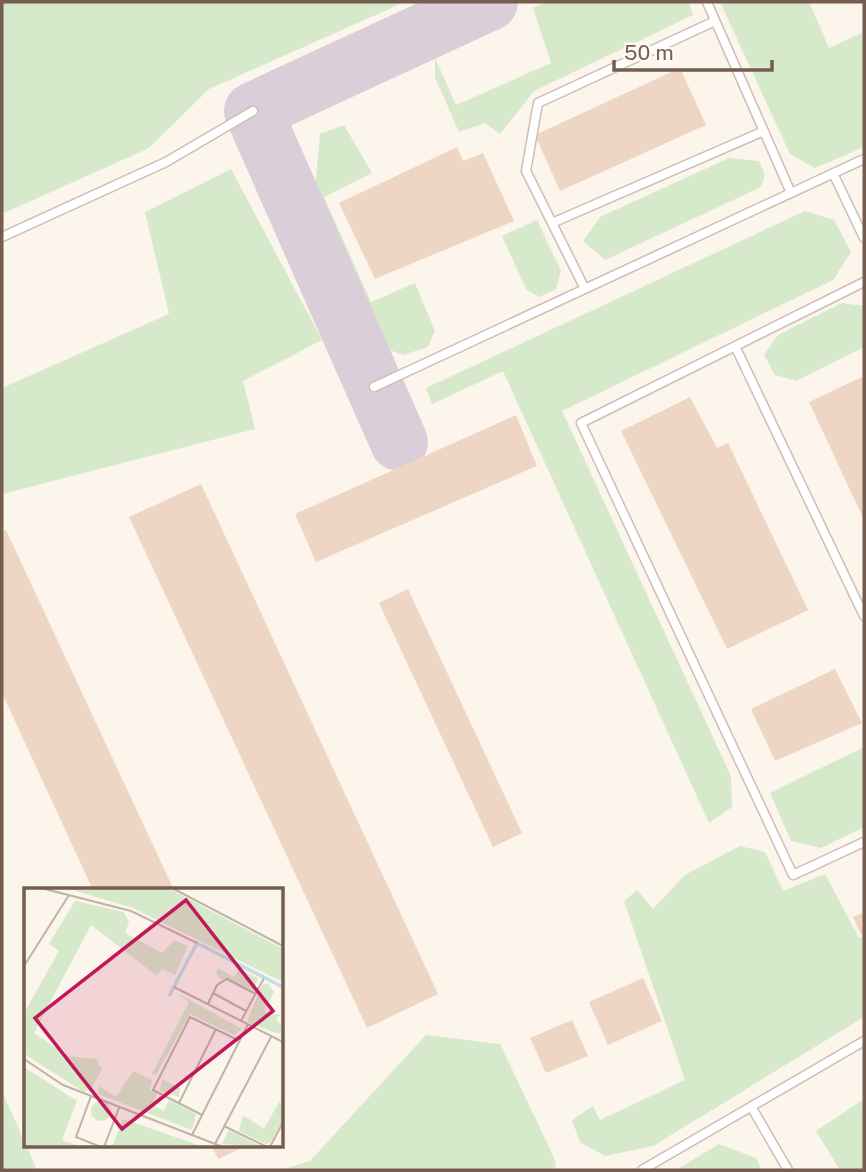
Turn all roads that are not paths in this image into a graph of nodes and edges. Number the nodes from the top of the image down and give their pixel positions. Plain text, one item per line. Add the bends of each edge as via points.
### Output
1 (707, 2) edge
2 (715, 21) junction
3 (253, 111) dead end
4 (764, 131) junction
5 (864, 159) edge
6 (834, 173) junction
7 (791, 193) junction
8 (552, 223) junction
9 (2, 237) edge
10 (864, 238) edge
11 (864, 282) edge
12 (585, 289) junction
13 (735, 346) junction
14 (374, 387) dead end
15 (864, 615) edge
16 (864, 842) edge
17 (864, 1041) edge
18 (752, 1108) junction
19 (642, 1170) edge
20 (788, 1170) edge

1 - 2 lane
2 - 4 lane
2 - 8 lane via 538,103 526,171
3 - 9 lane via 166,162
4 - 7 lane
4 - 8 lane
5 - 6 lane
6 - 7 lane
6 - 10 lane
7 - 12 lane
8 - 12 lane
11 - 13 lane
12 - 14 lane
13 - 15 lane
13 - 16 lane via 581,423 793,875
17 - 18 lane
18 - 19 lane
18 - 20 lane

